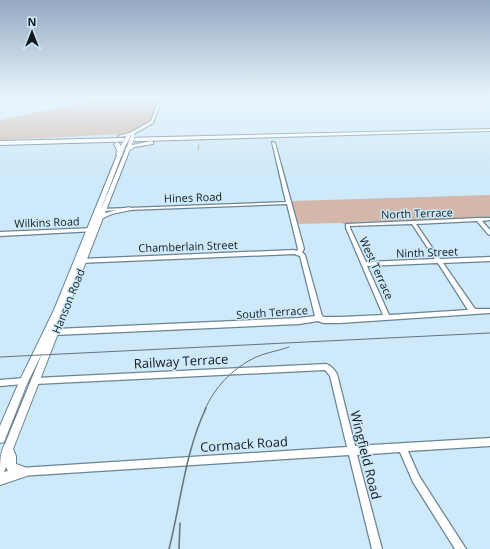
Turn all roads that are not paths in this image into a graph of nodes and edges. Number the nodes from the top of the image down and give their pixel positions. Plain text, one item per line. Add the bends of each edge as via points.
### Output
1 (149, 124) edge
2 (490, 132) edge
3 (132, 134) junction
4 (314, 136) junction
5 (273, 143) dead end
6 (0, 144) edge
7 (32, 144) junction
8 (117, 144) junction
9 (127, 146) junction
10 (120, 155) junction
11 (289, 203) junction
12 (129, 209) junction
13 (101, 210) junction
14 (101, 217) junction
15 (478, 219) junction
16 (490, 219) edge
17 (413, 222) junction
18 (348, 228) joint
19 (92, 230) junction
20 (490, 233) edge
21 (0, 234) edge
22 (299, 253) junction
23 (490, 259) edge
24 (81, 261) junction
25 (439, 261) junction
26 (364, 264) junction
27 (490, 311) edge
28 (473, 312) junction
29 (387, 317) junction
30 (320, 318) junction
31 (53, 328) junction
32 (328, 368) joint
33 (24, 381) junction
34 (35, 381) junction
35 (0, 383) edge
36 (2, 427) edge
37 (0, 438) edge
38 (490, 442) edge
39 (402, 447) junction
40 (7, 448) junction
41 (352, 450) junction
42 (0, 468) edge
43 (0, 472) edge
44 (22, 472) junction
45 (0, 479) edge
46 (377, 549) edge
47 (462, 549) edge

1 - 3 street, Hanson Road
2 - 4 highway
3 - 4 highway
3 - 6 highway
3 - 9 main road, Hanson Road, bridge
4 - 6 highway
4 - 7 highway
4 - 9 highway
5 - 11 street
6 - 7 highway
7 - 8 highway
8 - 9 highway
8 - 10 highway
9 - 10 main road, Hanson Road
9 - 13 main road, Hanson Road
10 - 13 main road, Hanson Road
11 - 12 street, Hines Road
11 - 22 street via 301,249
12 - 13 street, Hines Road
12 - 14 main road
13 - 14 main road, Hanson Road
13 - 19 main road, Hanson Road
14 - 19 main road, Hanson Road
15 - 16 street, North Terrace
15 - 17 street, North Terrace
15 - 20 street
17 - 18 street, North Terrace via 352,224 348,225
17 - 25 street
18 - 26 street, West Terrace
19 - 21 street, Wilkins Road
19 - 24 main road, Hanson Road
22 - 24 street, Chamberlain Street
22 - 30 street via 302,255
23 - 25 street, Ninth Street
24 - 31 main road, Hanson Road
25 - 26 street, Ninth Street
25 - 28 street
26 - 29 street, West Terrace
27 - 28 street, South Terrace
28 - 29 street, South Terrace
29 - 30 street, South Terrace via 329,320
30 - 31 street, South Terrace via 299,321
31 - 33 main road, Hanson Road
31 - 34 main road, Hanson Road
32 - 34 street, Railway Terrace via 319,366
32 - 41 street, Wingfield Road via 332,374
33 - 35 street
33 - 36 main road, Hanson Road
34 - 40 main road, Hanson Road
36 - 37 main road, Hanson Road
38 - 39 street, Cormack Road
39 - 41 street, Cormack Road
39 - 47 street via 416,479
40 - 42 main road, Hanson Road
40 - 44 main road via 11,456 11,466
41 - 44 street, Cormack Road
41 - 46 street, Wingfield Road
43 - 44 street, Cormack Road
44 - 45 main road

